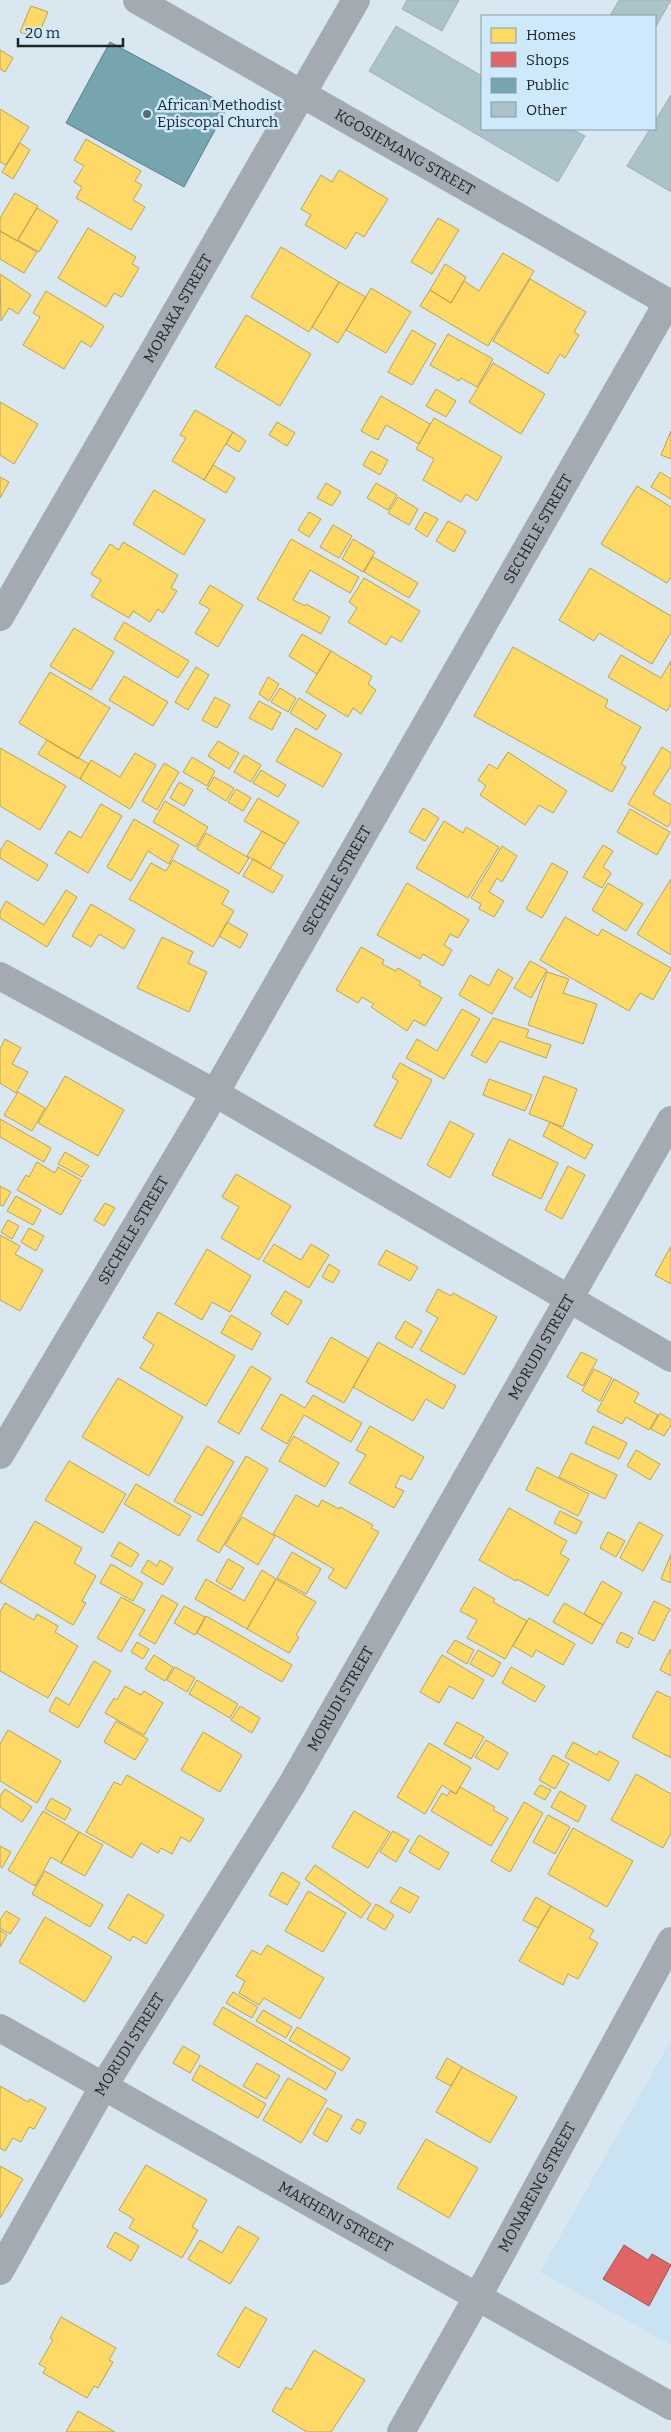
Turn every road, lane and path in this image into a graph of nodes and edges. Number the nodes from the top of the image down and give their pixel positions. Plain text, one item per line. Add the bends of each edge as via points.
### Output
1 (137, 0) edge
2 (356, 0) edge
3 (303, 94) junction
4 (669, 303) edge
5 (0, 617) edge
6 (0, 976) edge
7 (215, 1094) junction
8 (671, 1120) edge
9 (569, 1300) junction
10 (671, 1358) edge
11 (0, 1455) edge
12 (671, 1940) edge
13 (0, 2028) edge
14 (103, 2087) junction
15 (0, 2271) edge
16 (478, 2296) junction
17 (671, 2406) edge
18 (401, 2432) edge

1 - 3 street, KGOSIEMANG STREET
2 - 3 street, MORAKA STREET
3 - 4 street, KGOSIEMANG STREET
3 - 5 street, MORAKA STREET
4 - 7 street, SECHELE STREET
6 - 7 street
7 - 9 street
7 - 11 street, SECHELE STREET
8 - 9 street, MORUDI STREET
9 - 10 street
9 - 14 street, MORUDI STREET via 292,1784
12 - 16 street, MONARENG STREET
13 - 14 street, MAKHENI STREET
14 - 15 street, MORUDI STREET
14 - 16 street, MAKHENI STREET
16 - 17 street, MAKHENI STREET
16 - 18 street, MONARENG STREET

